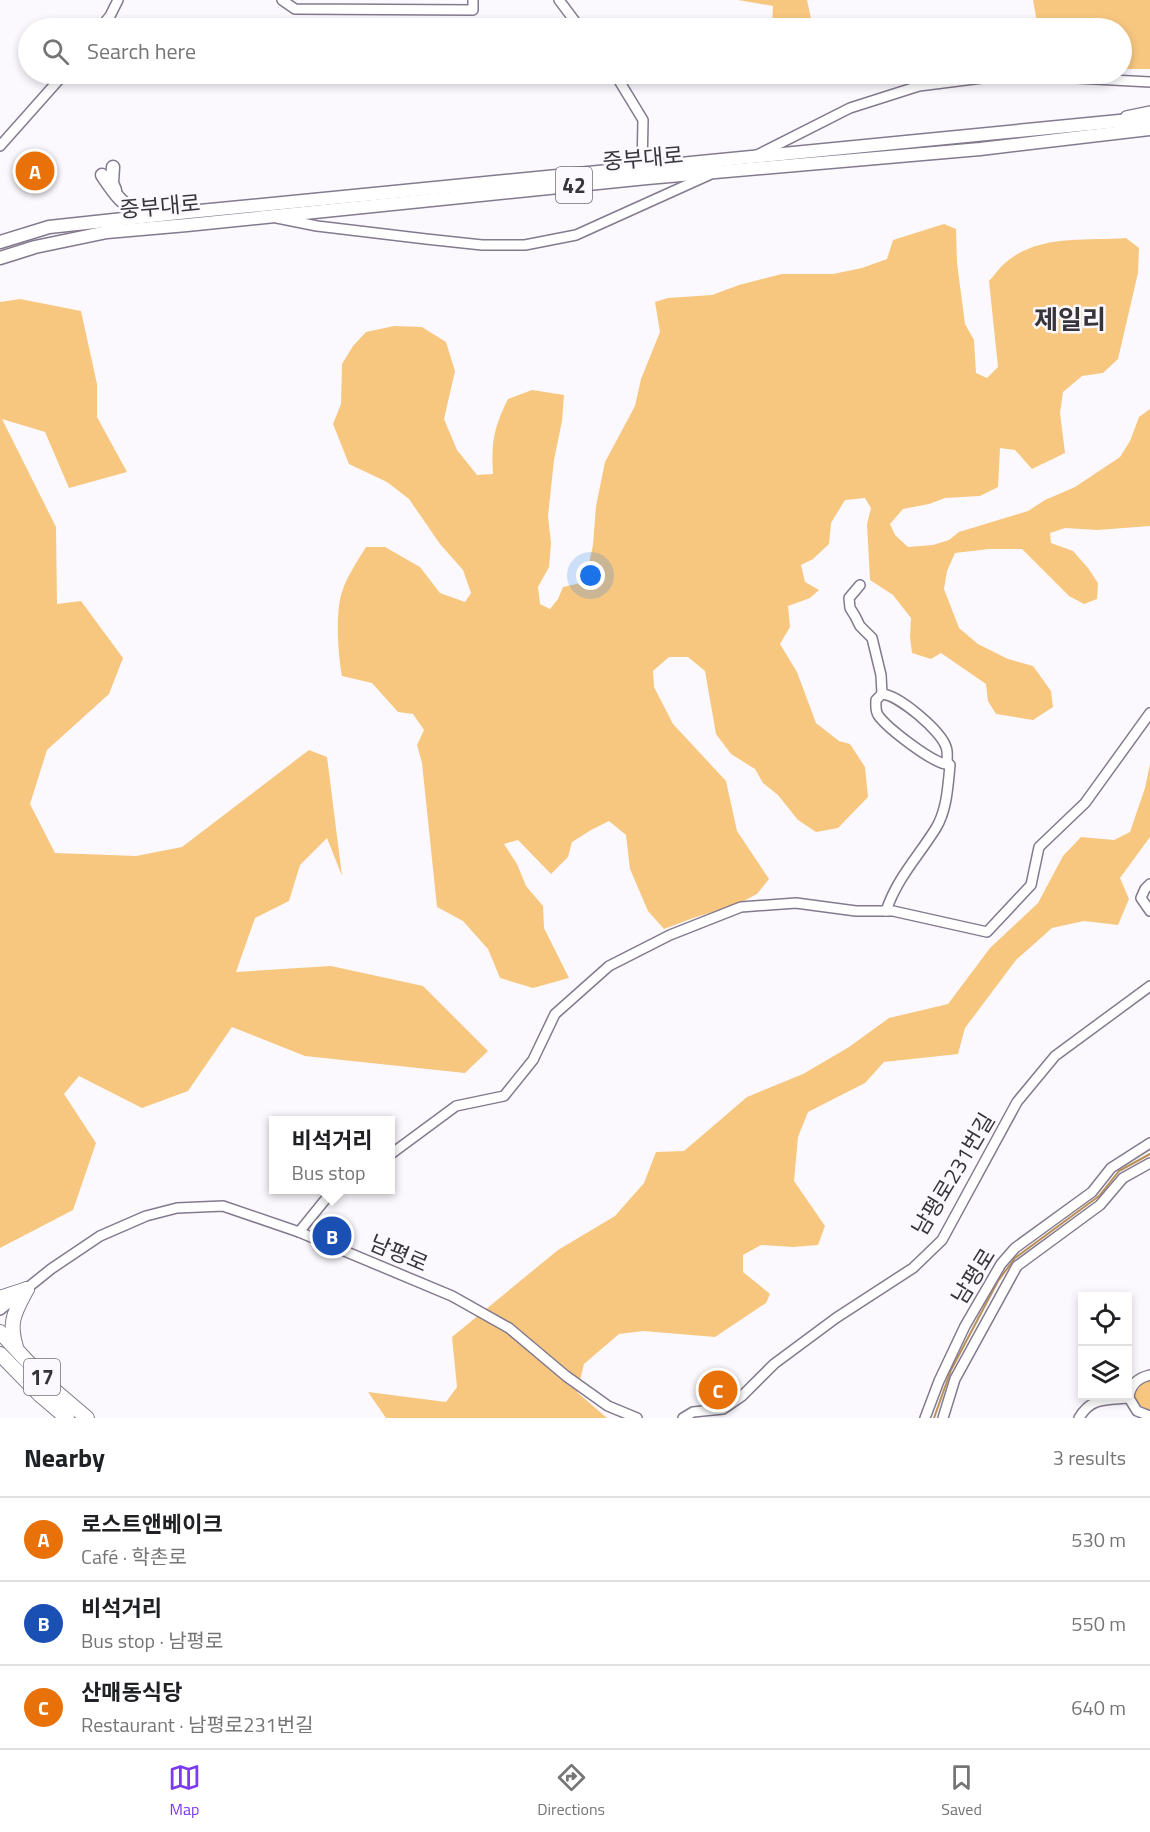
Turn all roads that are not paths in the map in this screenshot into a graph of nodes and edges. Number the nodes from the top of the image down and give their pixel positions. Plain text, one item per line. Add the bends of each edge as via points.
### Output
1 (118, 0) edge
2 (282, 0) edge
3 (340, 0) edge
4 (473, 0) edge
5 (559, 0) edge
6 (335, 9) junction
7 (108, 18) edge
8 (572, 18) edge
9 (1132, 81) edge
10 (1150, 82) edge
11 (56, 84) edge
12 (621, 84) edge
13 (936, 84) edge
14 (1150, 111) edge
15 (1150, 118) edge
16 (1110, 122) junction
17 (1150, 129) edge
18 (0, 146) edge
19 (750, 158) junction
20 (113, 167) dead end
21 (642, 169) junction
22 (714, 172) junction
23 (102, 175) dead end
24 (118, 199) junction
25 (148, 216) junction
26 (269, 216) junction
27 (0, 242) edge
28 (0, 258) edge
29 (860, 585) dead end
30 (882, 694) junction
31 (1150, 713) edge
32 (947, 762) junction
33 (1150, 884) edge
34 (1150, 911) edge
35 (886, 912) junction
36 (1150, 986) edge
37 (1150, 1143) edge
38 (395, 1150) edge
39 (1150, 1163) edge
40 (330, 1194) edge
41 (299, 1232) junction
42 (27, 1289) junction
43 (0, 1298) edge
44 (0, 1310) edge
45 (0, 1332) edge
46 (17, 1352) junction
47 (1, 1356) edge
48 (1150, 1375) edge
49 (1132, 1386) edge
50 (1107, 1400) edge
51 (1130, 1400) edge
52 (1150, 1416) edge
53 (67, 1418) edge
54 (87, 1418) edge
55 (637, 1418) edge
56 (683, 1418) edge
57 (925, 1418) edge
58 (943, 1418) edge
59 (1079, 1418) edge

1 - 7 street
2 - 6 street via 294,9
3 - 6 street
4 - 6 street via 473,10
5 - 8 street
9 - 10 street
11 - 18 street
12 - 21 street via 643,120
13 - 19 street via 850,108
14 - 16 street
15 - 16 main road, 중부대로 / 42
16 - 19 main road, 중부대로 / 42
17 - 22 main road, 중부대로 / 42 via 980,149
19 - 21 main road, 중부대로 / 42
20 - 24 main road via 112,183
21 - 25 main road, 중부대로 / 42
22 - 26 main road, 중부대로 / 42
22 - 26 street via 576,235 525,245 426,239
23 - 24 main road
24 - 25 main road via 133,211
25 - 27 main road, 중부대로 / 42 via 49,228
26 - 28 main road, 중부대로 / 42 via 107,231
29 - 30 street via 849,598 850,608 872,638
30 - 32 street via 905,705 936,731 946,747
30 - 32 street via 876,700 876,710 888,726 924,754
31 - 35 street via 1085,803 1039,847 1031,885 987,932
32 - 35 street via 949,783 937,826 892,893
33 - 34 street via 1141,898
35 - 38 street via 796,903 741,907 670,935 609,966 555,1014 533,1060 504,1096 456,1106
36 - 56 street, 남평로231번길 via 1055,1056 1017,1102 942,1240 913,1268 827,1324 723,1409 693,1412
37 - 57 street, 남평로 via 1111,1168 1092,1192 1015,1248 1000,1264 961,1335
39 - 58 street, 남평로 via 1123,1178 1100,1205 1017,1266 955,1379
40 - 41 street
41 - 42 street, 남평로 via 223,1206 177,1208 146,1216 100,1236
41 - 55 street, 남평로 via 452,1296 509,1328 608,1406
42 - 43 highway
42 - 44 street, 남평로
42 - 46 highway via 13,1314 11,1330
45 - 46 highway, 17
46 - 54 highway, 17
47 - 53 highway, 17
48 - 49 street
50 - 59 street via 1086,1406
51 - 52 street via 1137,1411

